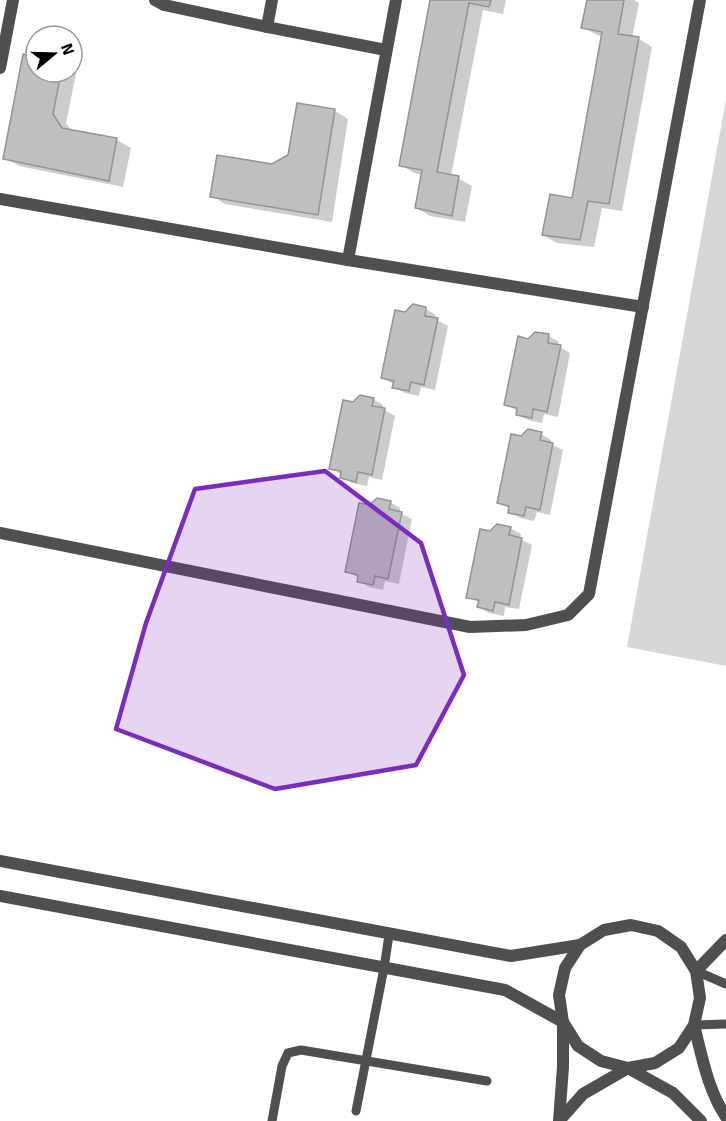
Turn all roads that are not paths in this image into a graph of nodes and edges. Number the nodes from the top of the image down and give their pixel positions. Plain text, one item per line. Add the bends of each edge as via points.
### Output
1 (13, 0) edge
2 (155, 0) edge
3 (272, 0) edge
4 (396, 0) edge
5 (700, 0) edge
6 (267, 27) junction
7 (386, 50) junction
8 (0, 68) edge
9 (0, 199) edge
10 (348, 260) junction
11 (642, 307) junction
12 (0, 533) edge
13 (0, 861) edge
14 (0, 896) edge
15 (389, 935) junction
16 (726, 940) edge
17 (580, 945) junction
18 (384, 969) junction
19 (696, 971) junction
20 (726, 984) edge
21 (563, 1022) junction
22 (726, 1024) edge
23 (694, 1025) junction
24 (366, 1061) junction
25 (628, 1068) junction
26 (487, 1081) dead end
27 (356, 1111) dead end
28 (726, 1117) edge
29 (272, 1121) edge
30 (701, 1121) edge

1 - 8 street
2 - 6 street
3 - 6 street
4 - 7 street
5 - 11 street
6 - 7 street
7 - 10 street
9 - 10 street
10 - 11 street
11 - 12 street via 589,594 568,615 526,625 470,627
13 - 15 street
14 - 18 street
15 - 17 street via 511,956
15 - 18 lane
16 - 19 street
17 - 19 street via 604,930 631,925 658,931 681,947
17 - 21 street via 564,968 559,995
18 - 21 street via 505,990
18 - 24 lane
19 - 20 lane
19 - 23 street via 700,998
21 - 25 street via 578,1046 601,1062
21 - 25 street via 559,1121 583,1094
22 - 23 lane
23 - 25 street via 671,1053 655,1063
23 - 28 street via 707,1075
24 - 26 lane
24 - 27 lane
24 - 29 lane via 301,1050 288,1053 282,1065
25 - 30 street via 673,1093

